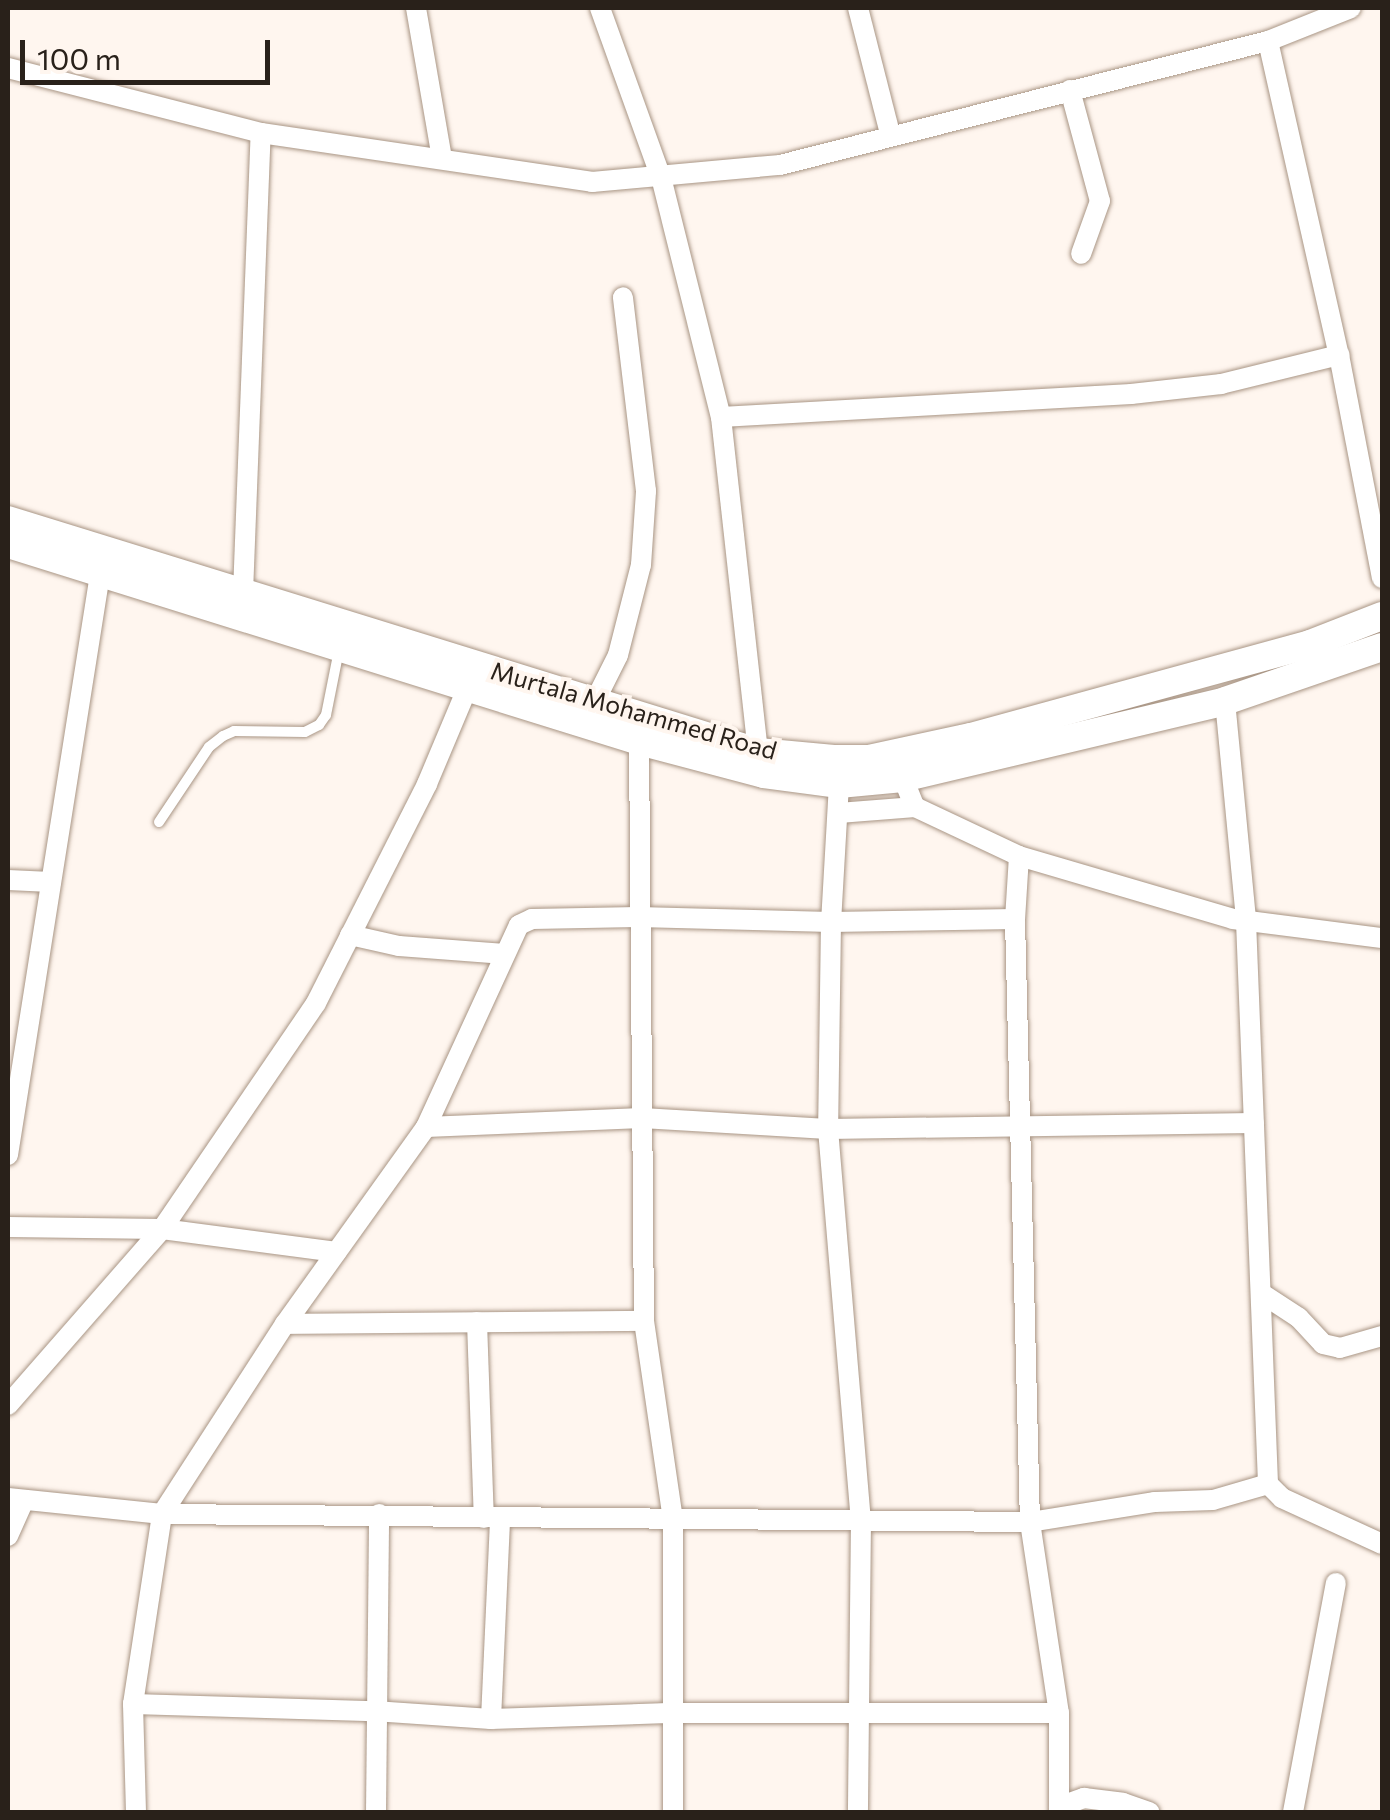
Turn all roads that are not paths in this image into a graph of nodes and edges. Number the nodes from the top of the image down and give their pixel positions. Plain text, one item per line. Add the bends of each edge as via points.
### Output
1 (416, 8) edge
2 (600, 8) edge
3 (858, 8) edge
4 (1352, 8) edge
5 (1268, 41) junction
6 (8, 68) edge
7 (1070, 90) junction
8 (262, 133) junction
9 (890, 134) junction
10 (442, 158) junction
11 (661, 177) junction
12 (1081, 254) dead end
13 (624, 297) dead end
14 (1339, 355) junction
15 (722, 416) junction
16 (8, 520) edge
17 (8, 544) edge
18 (100, 574) junction
19 (1382, 578) edge
20 (243, 593) junction
21 (1382, 616) edge
22 (1382, 647) edge
23 (340, 649) junction
24 (466, 689) junction
25 (1225, 701) junction
26 (594, 702) junction
27 (640, 741) junction
28 (712, 749) junction
29 (758, 752) junction
30 (904, 778) junction
31 (839, 784) junction
32 (916, 807) junction
33 (839, 813) junction
34 (159, 822) dead end
35 (1018, 856) junction
36 (8, 880) edge
37 (51, 882) junction
38 (638, 917) junction
39 (1016, 919) junction
40 (1246, 921) junction
41 (831, 922) junction
42 (350, 936) junction
43 (1382, 938) edge
44 (505, 954) junction
45 (642, 1118) junction
46 (1254, 1123) junction
47 (426, 1127) junction
48 (1024, 1127) junction
49 (828, 1129) junction
50 (8, 1155) edge
51 (8, 1227) edge
52 (162, 1230) junction
53 (336, 1252) junction
54 (1261, 1293) junction
55 (644, 1321) junction
56 (476, 1322) junction
57 (285, 1324) junction
58 (1382, 1336) edge
59 (8, 1405) edge
60 (1268, 1484) junction
61 (16, 1499) edge
62 (162, 1514) junction
63 (379, 1514) junction
64 (492, 1519) junction
65 (673, 1519) junction
66 (861, 1519) junction
67 (1030, 1522) junction
68 (8, 1536) edge
69 (1382, 1544) edge
70 (1336, 1583) dead end
71 (133, 1704) junction
72 (374, 1711) junction
73 (676, 1713) junction
74 (1059, 1713) junction
75 (862, 1716) junction
76 (491, 1720) junction
77 (1059, 1810) edge
78 (136, 1812) edge
79 (376, 1812) edge
80 (672, 1812) edge
81 (858, 1812) edge
82 (1149, 1812) edge
83 (1293, 1812) edge

1 - 10 street
2 - 11 street
3 - 9 street
4 - 5 street
5 - 7 street
5 - 14 street
6 - 8 street
7 - 9 street
7 - 12 street via 1100,200
8 - 10 street
8 - 20 street
9 - 11 street via 780,165
10 - 11 street via 592,182
11 - 15 street
13 - 26 street via 646,490 642,565 618,655
14 - 15 street via 1221,384 1131,394
14 - 19 street
15 - 29 street
16 - 20 main road, Murtala Mohammed Road
17 - 18 main road, Murtala Mohammed Road
18 - 23 main road, Murtala Mohammed Road
18 - 37 street
20 - 26 main road, Murtala Mohammed Road
21 - 29 main road, Murtala Mohammed Road via 1310,644 900,753 852,759
22 - 25 main road, Murtala Mohammed Road
23 - 24 main road, Murtala Mohammed Road
23 - 34 lane via 319,725 305,732 223,736
24 - 27 main road, Murtala Mohammed Road
24 - 42 street via 428,784
25 - 30 main road, Murtala Mohammed Road
25 - 40 street
26 - 28 main road, Murtala Mohammed Road
27 - 28 main road, Murtala Mohammed Road
27 - 38 street
28 - 29 main road, Murtala Mohammed Road
28 - 31 main road, Murtala Mohammed Road via 764,774
30 - 31 main road, Murtala Mohammed Road
30 - 32 street
31 - 33 street
32 - 33 street
32 - 35 street
33 - 41 street
35 - 39 street
35 - 40 street
36 - 37 street
37 - 50 street
38 - 41 street
38 - 44 street via 532,919 520,925
38 - 45 street
39 - 41 street
39 - 48 street
40 - 43 street
40 - 46 street
41 - 49 street
42 - 44 street
42 - 52 street via 316,1003
44 - 47 street
45 - 47 street
45 - 49 street
45 - 55 street
46 - 48 street
46 - 54 street
47 - 53 street
48 - 49 street
48 - 67 street
49 - 66 street
51 - 52 street
52 - 53 street
52 - 59 street
53 - 57 street
54 - 58 street via 1324,1344 1340,1348
54 - 60 street
55 - 56 street
55 - 65 street
56 - 57 street
56 - 64 street
57 - 62 street
60 - 67 street via 1213,1500
60 - 69 street via 1282,1498
61 - 62 street
61 - 68 street
62 - 63 street
62 - 71 street
63 - 64 street
63 - 72 street
64 - 65 street
64 - 76 street
65 - 66 street
65 - 73 street
66 - 67 street
66 - 75 street
67 - 74 street
70 - 83 street
71 - 72 street
71 - 78 street
72 - 76 street
72 - 79 street
73 - 75 street
73 - 76 street
73 - 80 street
74 - 75 street
74 - 77 street
75 - 81 street
77 - 82 street via 1084,1798

